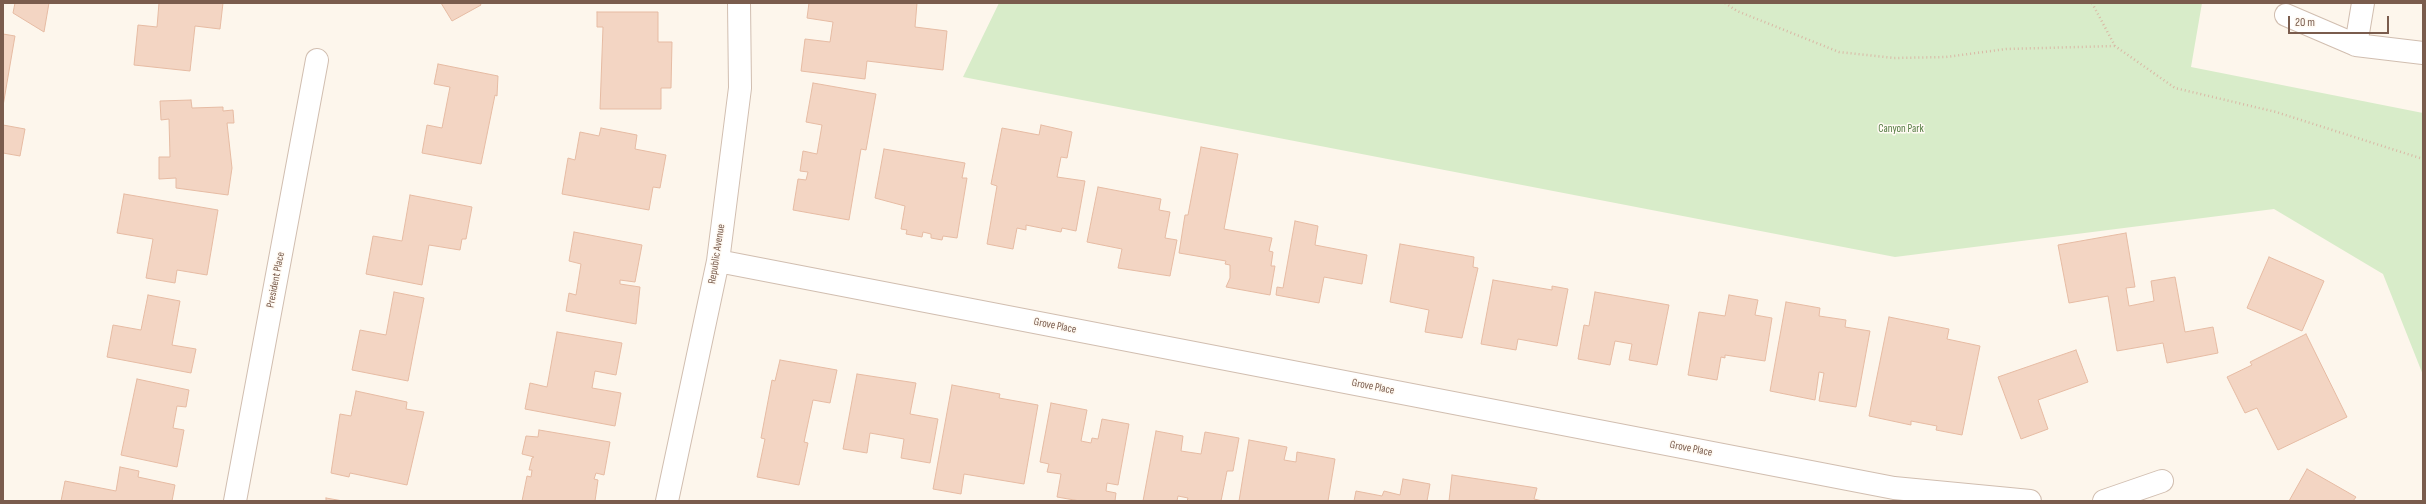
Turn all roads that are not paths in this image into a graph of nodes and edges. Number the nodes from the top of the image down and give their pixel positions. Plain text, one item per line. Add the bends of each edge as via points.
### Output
1 (739, 3) edge
2 (2363, 3) edge
3 (2286, 15) dead end
4 (2356, 45) junction
5 (2423, 53) edge
6 (317, 60) dead end
7 (718, 261) junction
8 (2162, 481) dead end
9 (1892, 494) edge
10 (235, 501) edge
11 (667, 501) edge
12 (2030, 501) edge
13 (2104, 501) edge

1 - 7 street, Republic Avenue via 740,88
2 - 4 street
3 - 4 street
4 - 5 street
6 - 10 street, President Place
7 - 9 street, Grove Place
7 - 11 street, Republic Avenue
8 - 13 street
9 - 12 street, Grove Place

